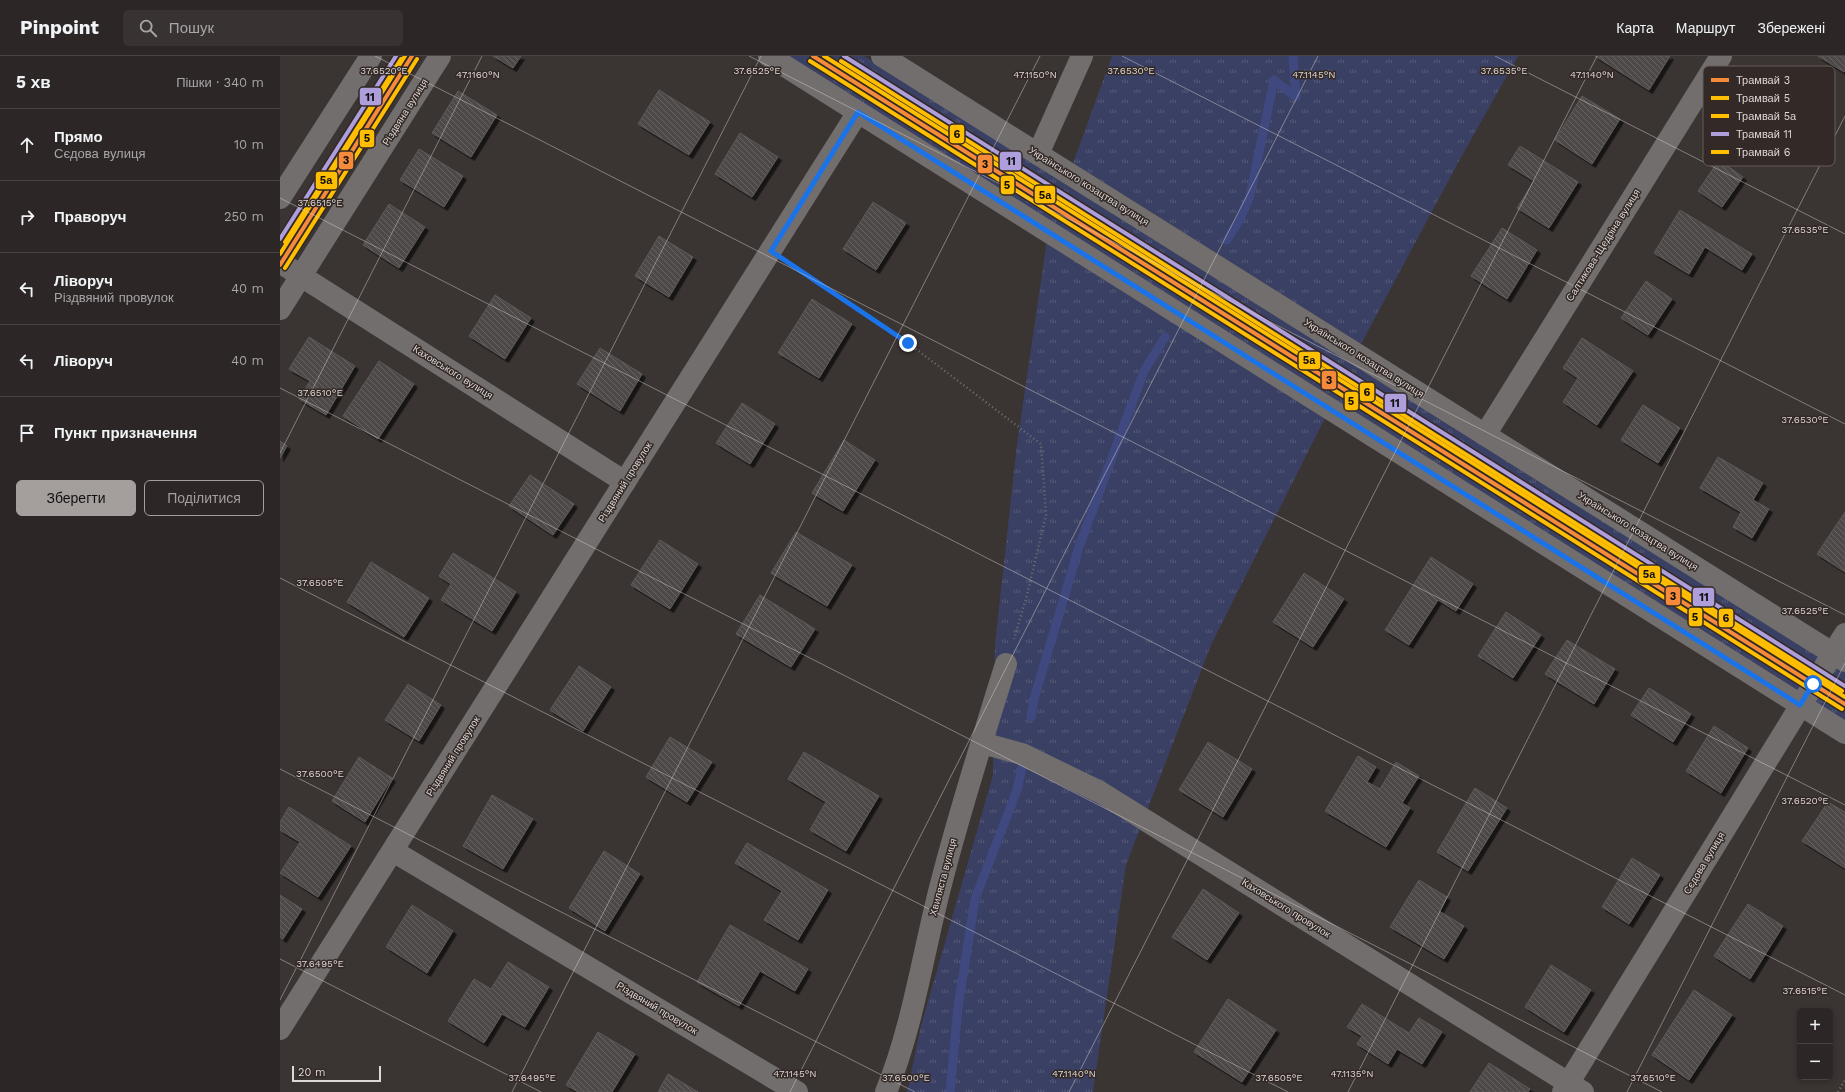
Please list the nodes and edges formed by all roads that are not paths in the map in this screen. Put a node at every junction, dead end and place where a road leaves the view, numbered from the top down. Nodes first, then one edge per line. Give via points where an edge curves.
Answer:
1 (370, 56) edge
2 (440, 56) edge
3 (769, 56) edge
4 (882, 56) edge
5 (1082, 56) edge
6 (1722, 56) edge
7 (1716, 66) edge
8 (1703, 86) edge
9 (858, 112) junction
10 (1038, 154) junction
11 (280, 198) edge
12 (280, 262) edge
13 (301, 276) junction
14 (280, 309) edge
15 (1485, 435) junction
16 (625, 482) junction
17 (1845, 634) edge
18 (1839, 657) edge
19 (1006, 664) road end
20 (1800, 705) junction
21 (1845, 733) edge
22 (982, 743) junction
23 (393, 851) junction
24 (280, 1030) edge
25 (1571, 1089) edge
26 (797, 1092) edge
27 (886, 1092) edge

1 - 11 street
2 - 13 street, Різдвяна вулиця
3 - 9 street
4 - 10 street, Українського козацтва вулиця
5 - 10 street
6 - 7 street, Салтикова-Щедріна вулиця
8 - 15 street, Салтикова-Щедріна вулиця
9 - 16 street, Різдвяний провулок
9 - 20 street
10 - 15 street, Українського козацтва вулиця
12 - 13 street, Каховського вулиця
13 - 14 street, Різдвяна вулиця
13 - 16 street, Каховського вулиця
15 - 18 street, Українського козацтва вулиця
16 - 23 street, Різдвяний провулок
17 - 18 street, Сєдова вулиця
18 - 20 street, Сєдова вулиця
19 - 22 street, Хвиляста вулиця
20 - 21 street
20 - 25 street, Сєдова вулиця
22 - 25 street, Каховського провулок via 1022,754 1100,792
22 - 27 street, Хвиляста вулиця via 941,885 899,1061
23 - 24 street, Різдвяний провулок
23 - 26 street, Різдвяний провулок

